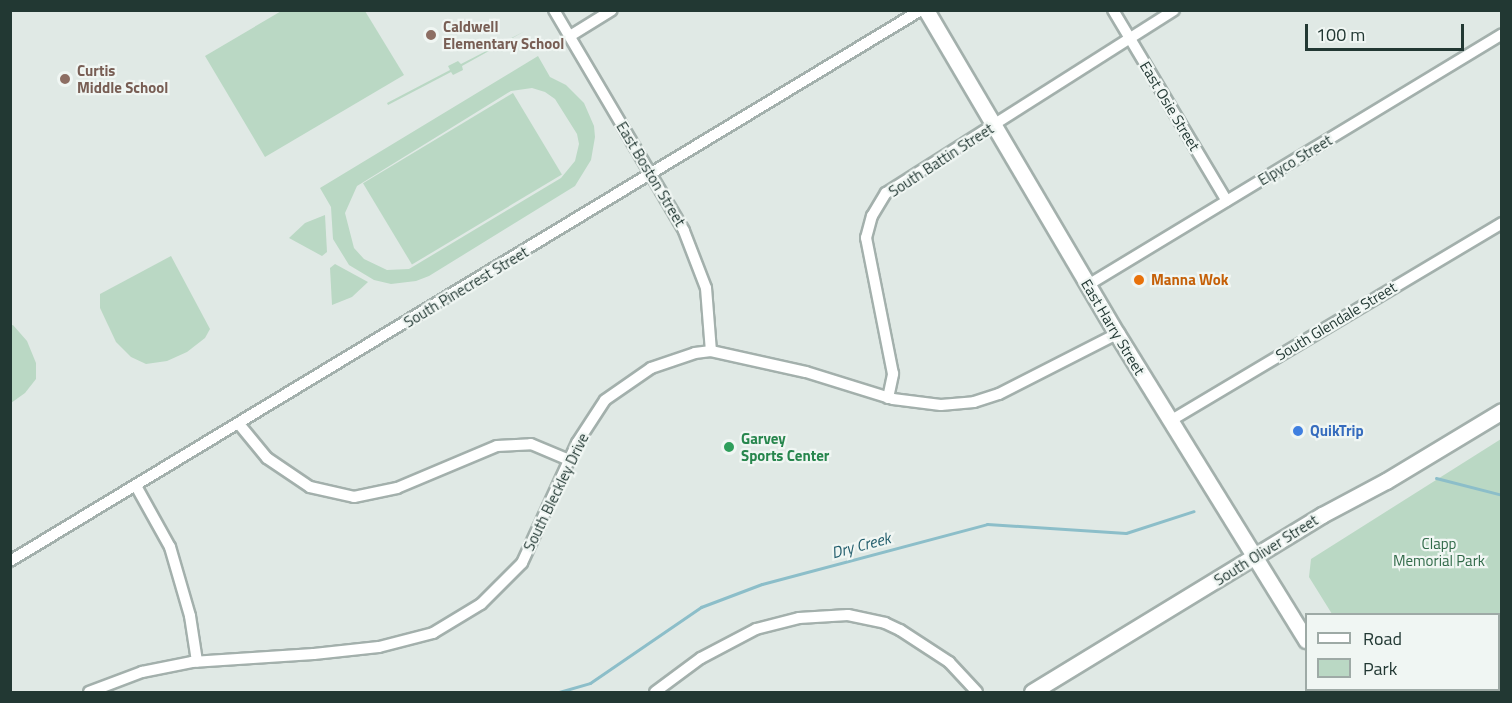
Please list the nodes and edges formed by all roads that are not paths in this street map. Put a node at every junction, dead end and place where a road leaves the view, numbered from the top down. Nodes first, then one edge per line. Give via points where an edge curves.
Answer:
1 (554, 10) edge
2 (612, 10) edge
3 (921, 10) edge
4 (926, 10) edge
5 (1113, 10) edge
6 (1174, 10) edge
7 (1502, 34) edge
8 (570, 36) junction
9 (1129, 37) junction
10 (994, 125) junction
11 (650, 174) junction
12 (1227, 201) junction
13 (1502, 223) edge
14 (1088, 285) junction
15 (1117, 334) junction
16 (711, 351) junction
17 (888, 398) junction
18 (1502, 411) edge
19 (1170, 421) junction
20 (239, 424) junction
21 (568, 460) junction
22 (136, 486) junction
23 (1254, 557) junction
24 (10, 561) edge
25 (1305, 638) edge
26 (197, 661) junction
27 (89, 693) edge
28 (655, 693) edge
29 (976, 693) edge
30 (1032, 693) edge

1 - 8 street, East Boston Street
2 - 8 street
3 - 11 street, South Pinecrest Street
4 - 10 main road, East Harry Street
5 - 9 street, East Osie Street
6 - 9 street, South Battin Street
7 - 12 street, Elpyco Street
8 - 11 street, East Boston Street
9 - 10 street, South Battin Street
9 - 12 street, East Osie Street
10 - 14 main road, East Harry Street
10 - 17 street, South Battin Street via 886,193 872,216 866,238 893,374
11 - 16 street, East Boston Street via 684,231 706,288
11 - 20 street, South Pinecrest Street
12 - 14 street, Elpyco Street
13 - 19 street, South Glendale Street
14 - 15 main road, East Harry Street
15 - 17 street, South Bleckley Drive via 999,394 974,402 941,405
15 - 19 main road, East Harry Street
16 - 17 street, South Bleckley Drive via 806,372
16 - 21 street, South Bleckley Drive via 651,368 605,400
18 - 23 main road, South Oliver Street
19 - 23 main road, East Harry Street
20 - 21 street via 267,458 310,487 354,497 397,488 497,446 531,444
20 - 22 street, South Pinecrest Street
21 - 26 street, South Bleckley Drive via 522,563 481,604 433,633 346,651
22 - 24 street, South Pinecrest Street
22 - 26 street via 170,547
23 - 25 main road, East Harry Street
23 - 30 main road, South Oliver Street
26 - 27 street, South Bleckley Drive via 142,672
28 - 29 street via 701,658 756,629 799,618 848,615 900,630 950,662

